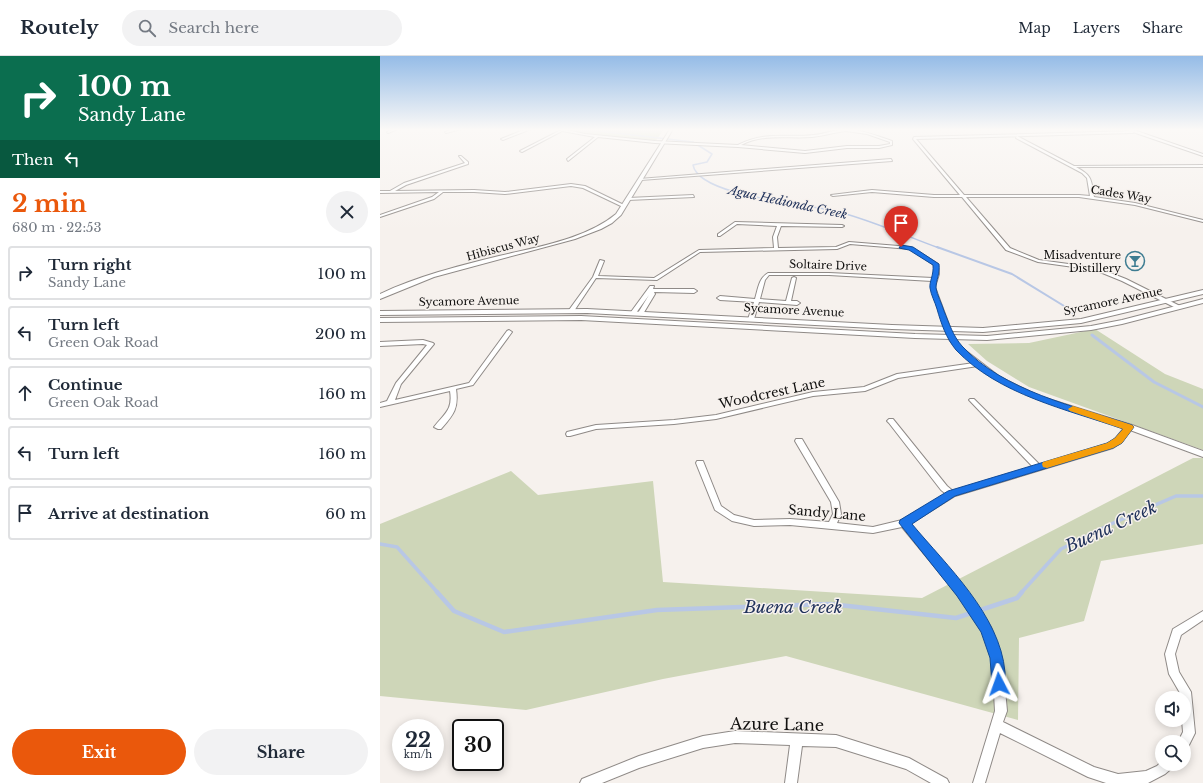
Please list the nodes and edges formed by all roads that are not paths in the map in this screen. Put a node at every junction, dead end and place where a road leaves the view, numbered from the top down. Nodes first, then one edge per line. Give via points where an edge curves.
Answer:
1 (467, 163) edge
2 (651, 163) edge
3 (853, 163) edge
4 (935, 163) edge
5 (1069, 163) edge
6 (1075, 166) junction
7 (1203, 166) edge
8 (641, 179) junction
9 (444, 191) junction
10 (380, 192) edge
11 (390, 192) junction
12 (833, 195) dead end
13 (693, 196) dead end
14 (963, 196) junction
15 (1092, 198) junction
16 (628, 199) junction
17 (624, 206) junction
18 (380, 216) edge
19 (1203, 221) edge
20 (779, 225) junction
21 (842, 226) dead end
22 (719, 235) dead end
23 (776, 249) junction
24 (602, 261) dead end
25 (594, 277) junction
26 (794, 278) dead end
27 (655, 279) junction
28 (935, 280) junction
29 (651, 290) junction
30 (694, 291) dead end
31 (1203, 292) edge
32 (380, 297) edge
33 (720, 298) dead end
34 (758, 300) junction
35 (1165, 301) junction
36 (788, 302) junction
37 (797, 302) dead end
38 (1203, 302) edge
39 (1178, 308) junction
40 (572, 310) junction
41 (380, 313) edge
42 (638, 313) junction
43 (751, 319) junction
44 (380, 320) edge
45 (509, 332) dead end
46 (949, 334) junction
47 (380, 344) edge
48 (977, 364) junction
49 (453, 389) junction
50 (972, 400) dead end
51 (390, 403) junction
52 (380, 405) edge
53 (891, 421) dead end
54 (438, 427) dead end
55 (1129, 427) junction
56 (570, 434) dead end
57 (799, 441) dead end
58 (1203, 454) edge
59 (700, 463) dead end
60 (1038, 467) junction
61 (952, 494) junction
62 (904, 523) junction
63 (832, 525) junction
64 (1203, 615) edge
65 (997, 725) junction
66 (1188, 735) edge
67 (797, 739) junction
68 (1160, 771) edge
69 (586, 783) edge
70 (791, 783) edge
71 (943, 783) edge
72 (979, 783) edge

1 - 11 street via 405,184
2 - 8 street, Hibiscus Way
3 - 8 street
4 - 14 street
5 - 6 street
6 - 7 street
6 - 15 street via 1089,178
8 - 16 street, Hibiscus Way
9 - 11 street
9 - 17 street via 505,194 571,185 584,187
9 - 18 street via 433,198
10 - 11 street
12 - 14 street, Cades Way via 872,191
13 - 16 street
14 - 15 street, Cades Way via 1057,195
14 - 35 street via 1002,244 1016,253 1038,261 1096,269
15 - 19 street, Cades Way via 1151,207
16 - 17 street, Hibiscus Way
17 - 32 street, Hibiscus Way via 610,223 579,235 430,276
20 - 21 street
20 - 22 street via 736,223
20 - 23 street via 775,237
23 - 27 street via 699,251
23 - 28 street via 837,248 849,243 911,248 936,264
24 - 25 street
25 - 27 street
25 - 40 street
26 - 36 street
27 - 29 street
28 - 34 street, Soltaire Drive via 829,274 768,274 763,280
28 - 46 street via 935,296
29 - 30 street
29 - 42 street via 652,294
31 - 35 main road, Sycamore Avenue
33 - 34 street
34 - 36 street
34 - 43 street, Soltaire Drive
35 - 39 street
35 - 46 main road, Sycamore Avenue via 1110,315 1049,325
36 - 37 street
38 - 39 main road, Sycamore Avenue
39 - 46 main road, Sycamore Avenue via 1122,322 1058,332 1020,336
40 - 41 main road, Sycamore Avenue
40 - 42 main road, Sycamore Avenue
42 - 43 main road, Sycamore Avenue
43 - 46 main road, Sycamore Avenue
44 - 46 main road, Sycamore Avenue via 588,319
45 - 49 street via 471,384
46 - 48 street via 959,348
47 - 51 street via 431,344 398,384
48 - 55 street via 1031,395
48 - 56 street, Woodcrest Lane via 897,376 865,389 813,394 716,417 596,427
49 - 51 street
49 - 54 street via 455,399 452,412
50 - 60 street
51 - 52 street
53 - 61 street via 944,488
55 - 58 street
55 - 60 street, Sandy Lane via 1118,441 1110,446
57 - 63 street via 835,502 837,514
59 - 63 street, Sandy Lane via 718,508 732,518 754,523
60 - 61 street, Sandy Lane
61 - 62 street, Sandy Lane
62 - 63 street, Sandy Lane via 873,530 854,530
62 - 65 street via 962,592 987,630 997,658 1001,711
64 - 66 street via 1177,632 1170,654 1174,674 1185,692
65 - 68 street via 1092,773 1118,780 1147,777
65 - 72 street
67 - 69 street, Azure Lane via 735,737 703,742 639,762
67 - 70 street
67 - 71 street, Azure Lane via 836,741 909,764

